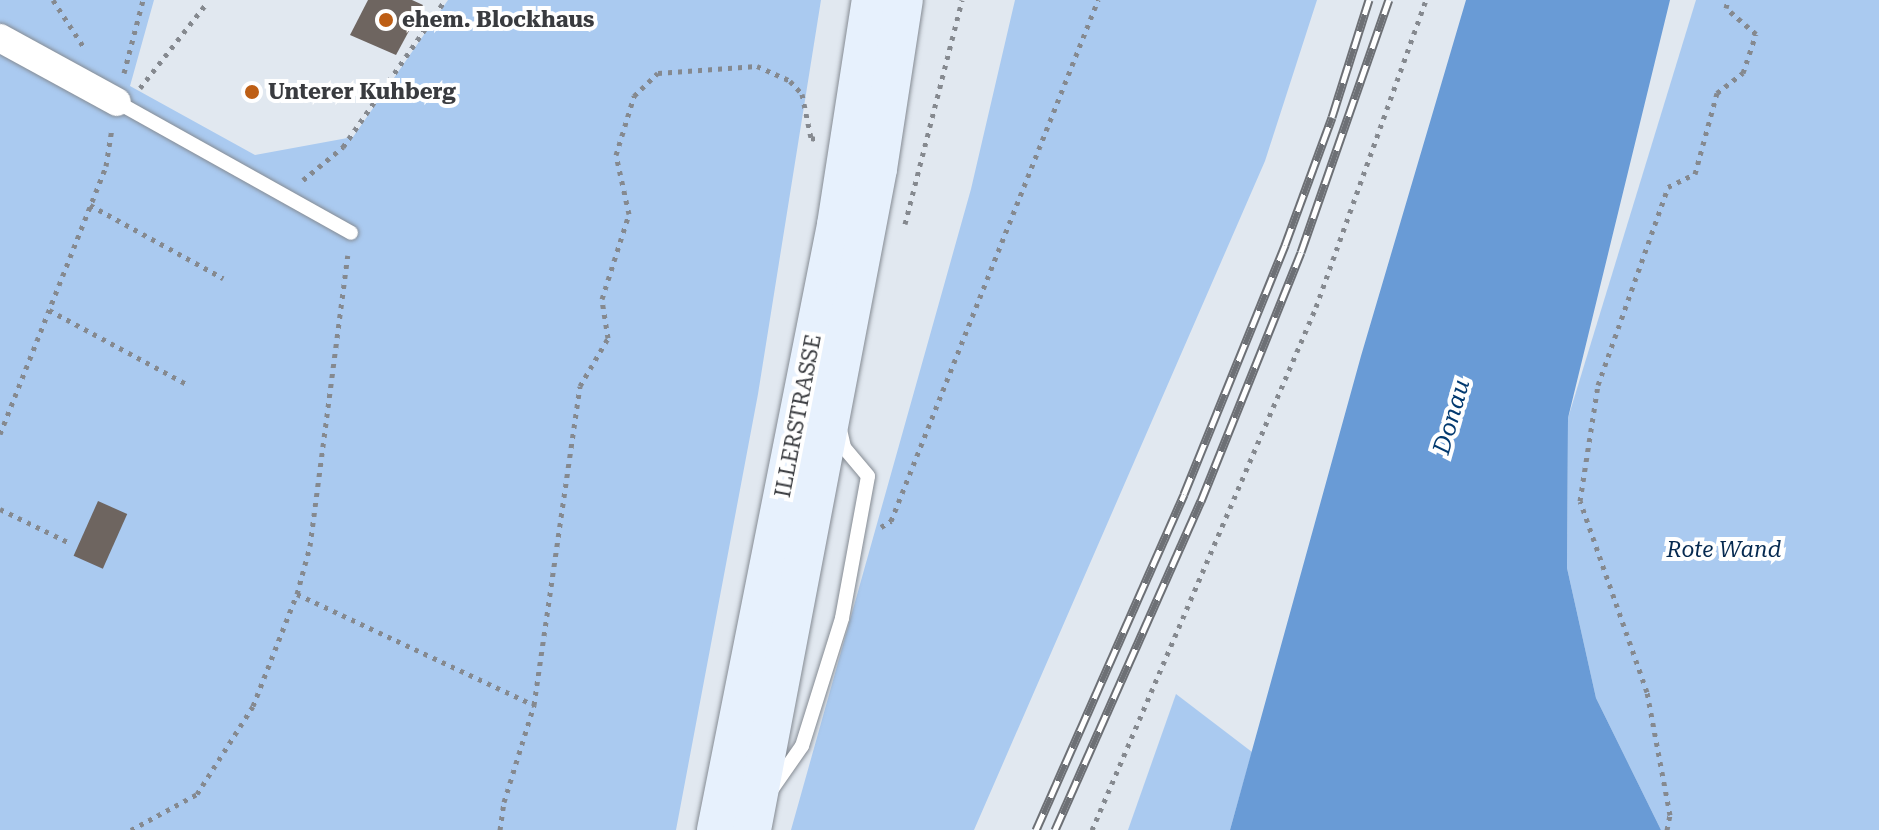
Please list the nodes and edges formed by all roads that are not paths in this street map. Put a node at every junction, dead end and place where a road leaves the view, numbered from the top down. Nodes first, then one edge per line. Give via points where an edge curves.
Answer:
1 (871, 0) edge
2 (904, 0) edge
3 (0, 38) edge
4 (117, 102) joint
5 (351, 233) road end
6 (834, 399) junction
7 (755, 817) edge
8 (716, 830) edge

1 - 8 main road, ILLERSTRASSE via 836,225
2 - 6 main road, ILLERSTRASSE
3 - 4 street
4 - 5 lane
6 - 7 main road, ILLERSTRASSE
6 - 7 lane via 844,447 868,476 842,618 802,746

